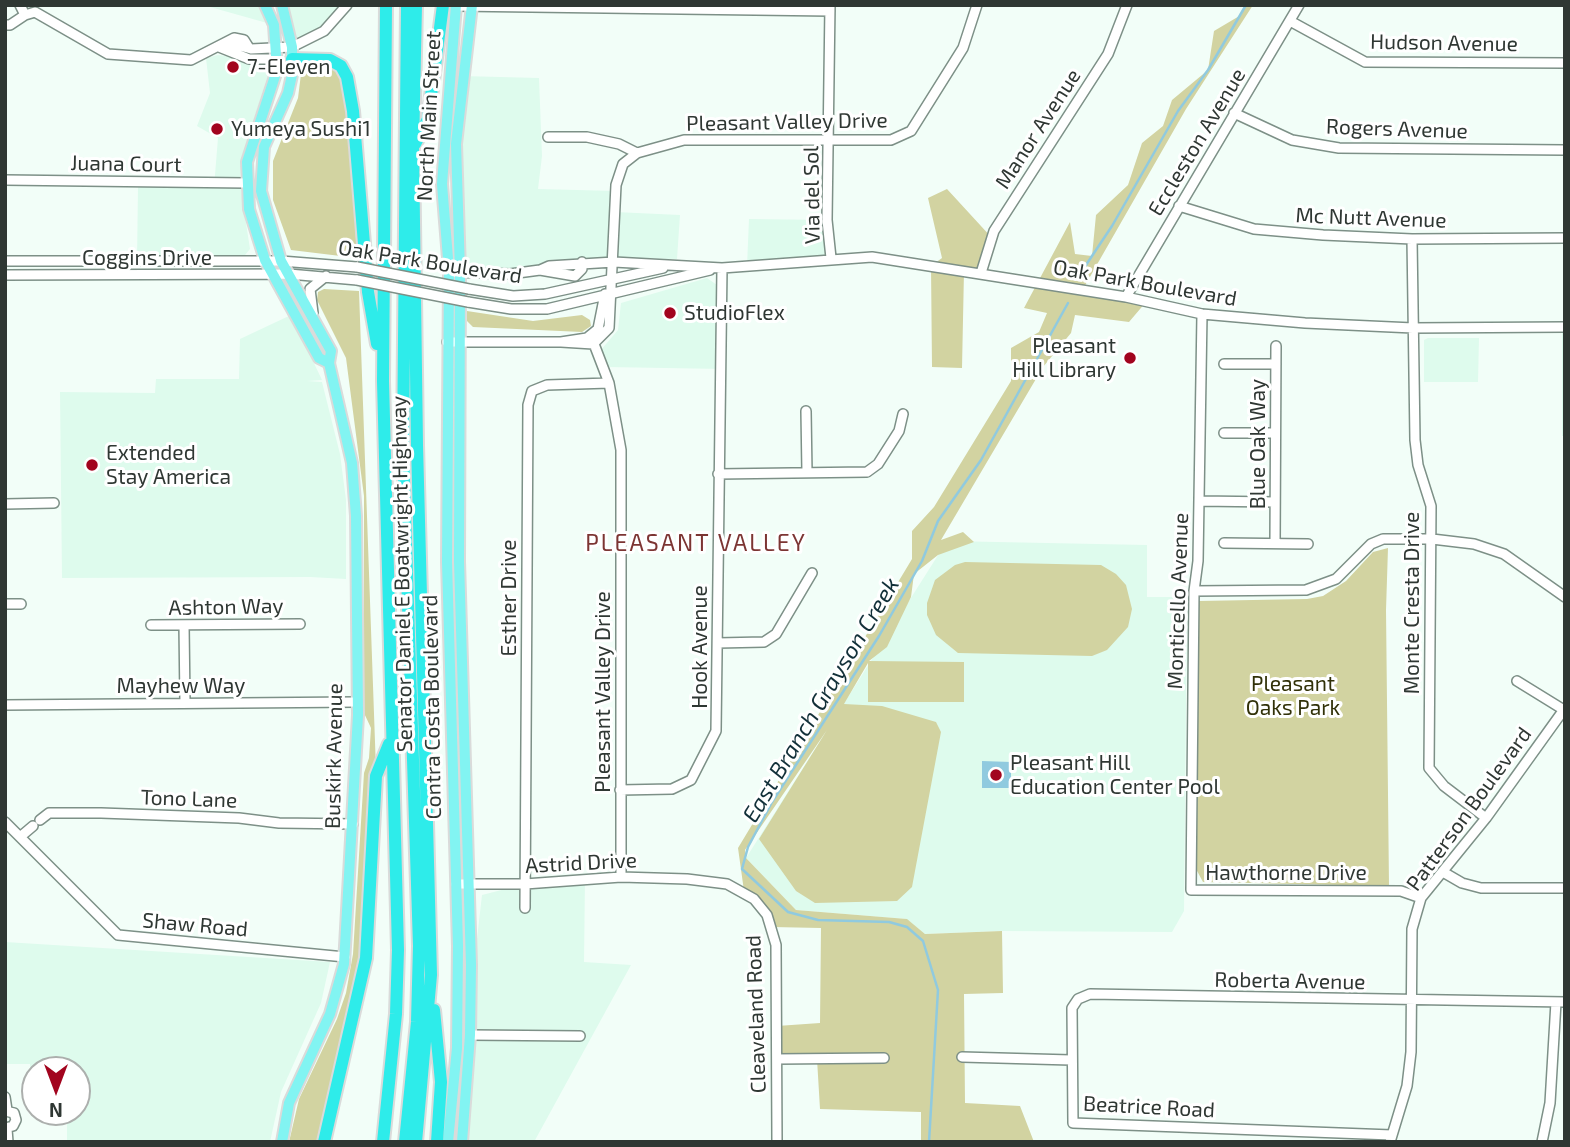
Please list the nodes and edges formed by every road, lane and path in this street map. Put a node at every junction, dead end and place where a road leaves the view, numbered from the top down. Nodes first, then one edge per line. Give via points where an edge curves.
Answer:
1 (20, 5) edge
2 (265, 5) edge
3 (282, 5) edge
4 (346, 5) edge
5 (386, 5) edge
6 (407, 5) edge
7 (416, 5) edge
8 (443, 5) edge
9 (977, 5) edge
10 (1128, 5) edge
11 (1299, 5) edge
12 (456, 6) edge
13 (472, 6) edge
14 (830, 8) edge
15 (25, 15) junction
16 (1290, 21) junction
17 (5, 25) edge
18 (219, 47) junction
19 (276, 47) junction
20 (292, 53) junction
21 (277, 59) junction
22 (1565, 63) edge
23 (1234, 113) junction
24 (548, 137) dead end
25 (828, 140) junction
26 (414, 148) junction
27 (1565, 150) edge
28 (637, 153) junction
29 (5, 180) edge
30 (246, 183) junction
31 (1179, 206) junction
32 (1565, 238) edge
33 (1412, 239) junction
34 (831, 258) junction
35 (265, 260) junction
36 (5, 261) edge
37 (281, 261) junction
38 (614, 262) junction
39 (677, 265) junction
40 (722, 268) junction
41 (454, 272) junction
42 (981, 273) junction
43 (289, 274) junction
44 (5, 275) edge
45 (273, 275) junction
46 (326, 276) junction
47 (613, 278) junction
48 (608, 297) junction
49 (1126, 297) junction
50 (1202, 314) junction
51 (313, 315) junction
52 (1565, 327) edge
53 (1413, 328) junction
54 (459, 341) junction
55 (447, 342) junction
56 (561, 342) junction
57 (594, 344) junction
58 (1276, 346) dead end
59 (329, 363) junction
60 (1224, 364) dead end
61 (1276, 365) junction
62 (383, 381) junction
63 (609, 383) junction
64 (806, 411) dead end
65 (903, 414) dead end
66 (1224, 433) dead end
67 (1276, 433) junction
68 (807, 473) junction
69 (718, 474) junction
70 (1199, 501) junction
71 (1275, 502) junction
72 (54, 503) dead end
73 (5, 504) edge
74 (1432, 539) junction
75 (1224, 543) dead end
76 (1275, 544) junction
77 (1308, 544) dead end
78 (812, 573) dead end
79 (1194, 591) junction
80 (1565, 597) edge
81 (5, 604) edge
82 (21, 604) dead end
83 (300, 624) dead end
84 (151, 625) dead end
85 (184, 625) junction
86 (718, 643) junction
87 (1517, 681) dead end
88 (357, 702) junction
89 (185, 703) junction
90 (5, 705) edge
91 (1564, 709) edge
92 (390, 739) junction
93 (620, 790) junction
94 (1486, 818) junction
95 (5, 822) edge
96 (353, 824) junction
97 (20, 837) junction
98 (1443, 872) junction
99 (621, 877) junction
100 (707, 882) joint
101 (456, 884) junction
102 (469, 884) junction
103 (525, 884) junction
104 (1565, 888) edge
105 (1191, 890) joint
106 (1421, 898) junction
107 (525, 908) dead end
108 (345, 957) junction
109 (431, 975) junction
110 (1412, 1000) junction
111 (1561, 1002) edge
112 (470, 1035) junction
113 (580, 1036) dead end
114 (884, 1058) dead end
115 (962, 1058) dead end
116 (777, 1059) junction
117 (1071, 1060) junction
118 (5, 1097) edge
119 (6, 1111) edge
120 (6, 1128) edge
121 (1391, 1138) edge
122 (8, 1142) edge
123 (282, 1142) edge
124 (324, 1142) edge
125 (383, 1142) edge
126 (405, 1142) edge
127 (416, 1142) edge
128 (437, 1142) edge
129 (449, 1142) edge
130 (461, 1142) edge
131 (777, 1142) edge
132 (1542, 1142) edge

1 - 15 street
2 - 19 main road, Buskirk Avenue via 274,25
3 - 20 main road
4 - 20 street via 324,32
5 - 62 highway, Senator Daniel E Boatwright Highway
6 - 126 highway via 403,450 419,946
7 - 26 highway, Senator Daniel E Boatwright Highway
8 - 26 highway via 428,119
9 - 25 street, Pleasant Valley Drive via 963,48 911,131 891,140
10 - 42 street, Manor Avenue via 1108,54 994,231
11 - 16 street, Eccleston Avenue
12 - 13 street
12 - 41 main road, North Main Street via 442,184
13 - 14 street
13 - 41 main road, North Main Street via 456,144
14 - 25 street, Via del Sol
15 - 17 street
15 - 18 street via 35,12 108,54 191,60
16 - 22 street, Hudson Avenue via 1365,62
16 - 23 street, Eccleston Avenue
18 - 19 street
18 - 21 street via 249,59
19 - 20 street
19 - 21 main road, Buskirk Avenue
20 - 21 main road
20 - 37 main road, Buskirk Avenue via 288,93 264,147 260,177
20 - 62 highway via 330,60 341,66 347,77 368,292
21 - 30 main road, Buskirk Avenue via 274,89 253,137
23 - 27 street, Rogers Avenue via 1292,140 1339,148
23 - 31 street, Eccleston Avenue
24 - 28 street via 587,137
25 - 28 street, Pleasant Valley Drive via 684,139
25 - 34 street, Via del Sol
26 - 109 highway, Senator Daniel E Boatwright Highway
28 - 38 street via 623,164 616,185
29 - 30 street, Juana Court
30 - 35 main road, Buskirk Avenue
31 - 33 street, Mc Nutt Avenue via 1254,229
31 - 49 street, Eccleston Avenue
32 - 33 street, Mc Nutt Avenue
33 - 53 street, Monte Cresta Drive
34 - 40 street, Oak Park Boulevard
34 - 42 street, Oak Park Boulevard via 884,258
35 - 36 street, Coggins Drive
35 - 37 street, Coggins Drive
35 - 45 main road, Buskirk Avenue
37 - 43 main road, Buskirk Avenue
37 - 47 street, Oak Park Boulevard, bridge via 356,267 527,295 564,292
38 - 39 street, Oak Park Boulevard
38 - 41 street, Oak Park Boulevard via 582,262 579,273 571,276 540,270 499,275
38 - 47 street
39 - 40 street, Oak Park Boulevard
39 - 47 street, Oak Park Boulevard
40 - 48 street, Oak Park Boulevard
40 - 69 street, Hook Avenue
41 - 54 main road, Contra Costa Boulevard
41 - 55 main road, Contra Costa Boulevard
42 - 49 street, Oak Park Boulevard
43 - 45 street, Coggins Drive
43 - 46 street, Oak Park Boulevard
43 - 51 main road, Buskirk Avenue
44 - 45 street, Coggins Drive
45 - 59 main road, Buskirk Avenue via 319,358
46 - 48 street, Oak Park Boulevard, bridge via 528,310
46 - 51 street via 310,289
47 - 48 street
48 - 56 street via 596,333
48 - 57 street via 609,328
49 - 50 street, Oak Park Boulevard
50 - 53 street, Oak Park Boulevard
50 - 70 street, Monticello Avenue
51 - 59 main road, Buskirk Avenue via 331,351
52 - 53 street, Oak Park Boulevard
53 - 74 street, Monte Cresta Drive via 1415,440 1431,506
54 - 55 street
54 - 56 street
54 - 102 main road, Contra Costa Boulevard via 459,561
55 - 101 main road, Contra Costa Boulevard
56 - 57 street
57 - 63 street, Pleasant Valley Drive
58 - 61 street, Blue Oak Way
59 - 88 main road, Buskirk Avenue via 355,494
60 - 61 street
61 - 67 street, Blue Oak Way
62 - 92 highway, Senator Daniel E Boatwright Highway
63 - 93 street, Pleasant Valley Drive via 621,450
63 - 103 street, Esther Drive via 547,385 532,391 528,405
64 - 68 street
65 - 68 street via 899,431 878,464 867,472
66 - 67 street
67 - 71 street, Blue Oak Way
68 - 69 street
69 - 86 street, Hook Avenue
70 - 71 street
70 - 79 street, Monticello Avenue
71 - 76 street, Blue Oak Way
72 - 73 street
74 - 79 street via 1382,539 1336,579 1307,590
74 - 80 street via 1474,544 1504,554
74 - 94 street, Monte Cresta Drive via 1429,768 1444,786
75 - 76 street
76 - 77 street
78 - 86 street via 776,634 764,642
79 - 105 street, Monticello Avenue
81 - 82 street
83 - 85 street, Ashton Way
84 - 85 street, Ashton Way
85 - 89 street
86 - 93 street, Hook Avenue via 716,731 691,780 672,789
87 - 91 street
88 - 89 street, Mayhew Way
88 - 96 main road, Buskirk Avenue
89 - 90 street, Mayhew Way
91 - 94 street, Patterson Boulevard
92 - 124 highway via 376,776 366,958
92 - 125 highway, Senator Daniel E Boatwright Highway via 398,950
93 - 99 street, Pleasant Valley Drive
94 - 98 street, Patterson Boulevard
95 - 97 street, Shaw Road
96 - 97 street, Tono Lane via 48,813
96 - 108 main road, Buskirk Avenue
97 - 108 street, Shaw Road via 118,935
98 - 104 street via 1481,888
98 - 106 street, Patterson Boulevard
99 - 100 street, Astrid Drive
99 - 103 street, Astrid Drive
100 - 116 street, Cleaveland Road via 744,891 772,927
101 - 102 street, Astrid Drive
101 - 129 main road, Contra Costa Boulevard via 457,1048
102 - 103 street, Astrid Drive
102 - 112 main road, Contra Costa Boulevard
103 - 107 street
105 - 106 street, Hawthorne Drive via 1401,891
106 - 110 street, Patterson Boulevard via 1412,929
108 - 123 main road, Buskirk Avenue via 330,1014 289,1103
109 - 127 highway, Senator Daniel E Boatwright Highway
109 - 128 highway via 441,1082
110 - 111 street, Roberta Avenue
110 - 117 street, Roberta Avenue via 1090,994 1072,1008
110 - 121 street, Patterson Boulevard via 1407,1086
111 - 132 street
112 - 113 street
112 - 130 main road, Contra Costa Boulevard
114 - 116 street
115 - 117 street
116 - 131 street, Cleaveland Road
117 - 121 street, Beatrice Road via 1073,1123
118 - 119 street
119 - 120 street via 16,1120
120 - 122 street

